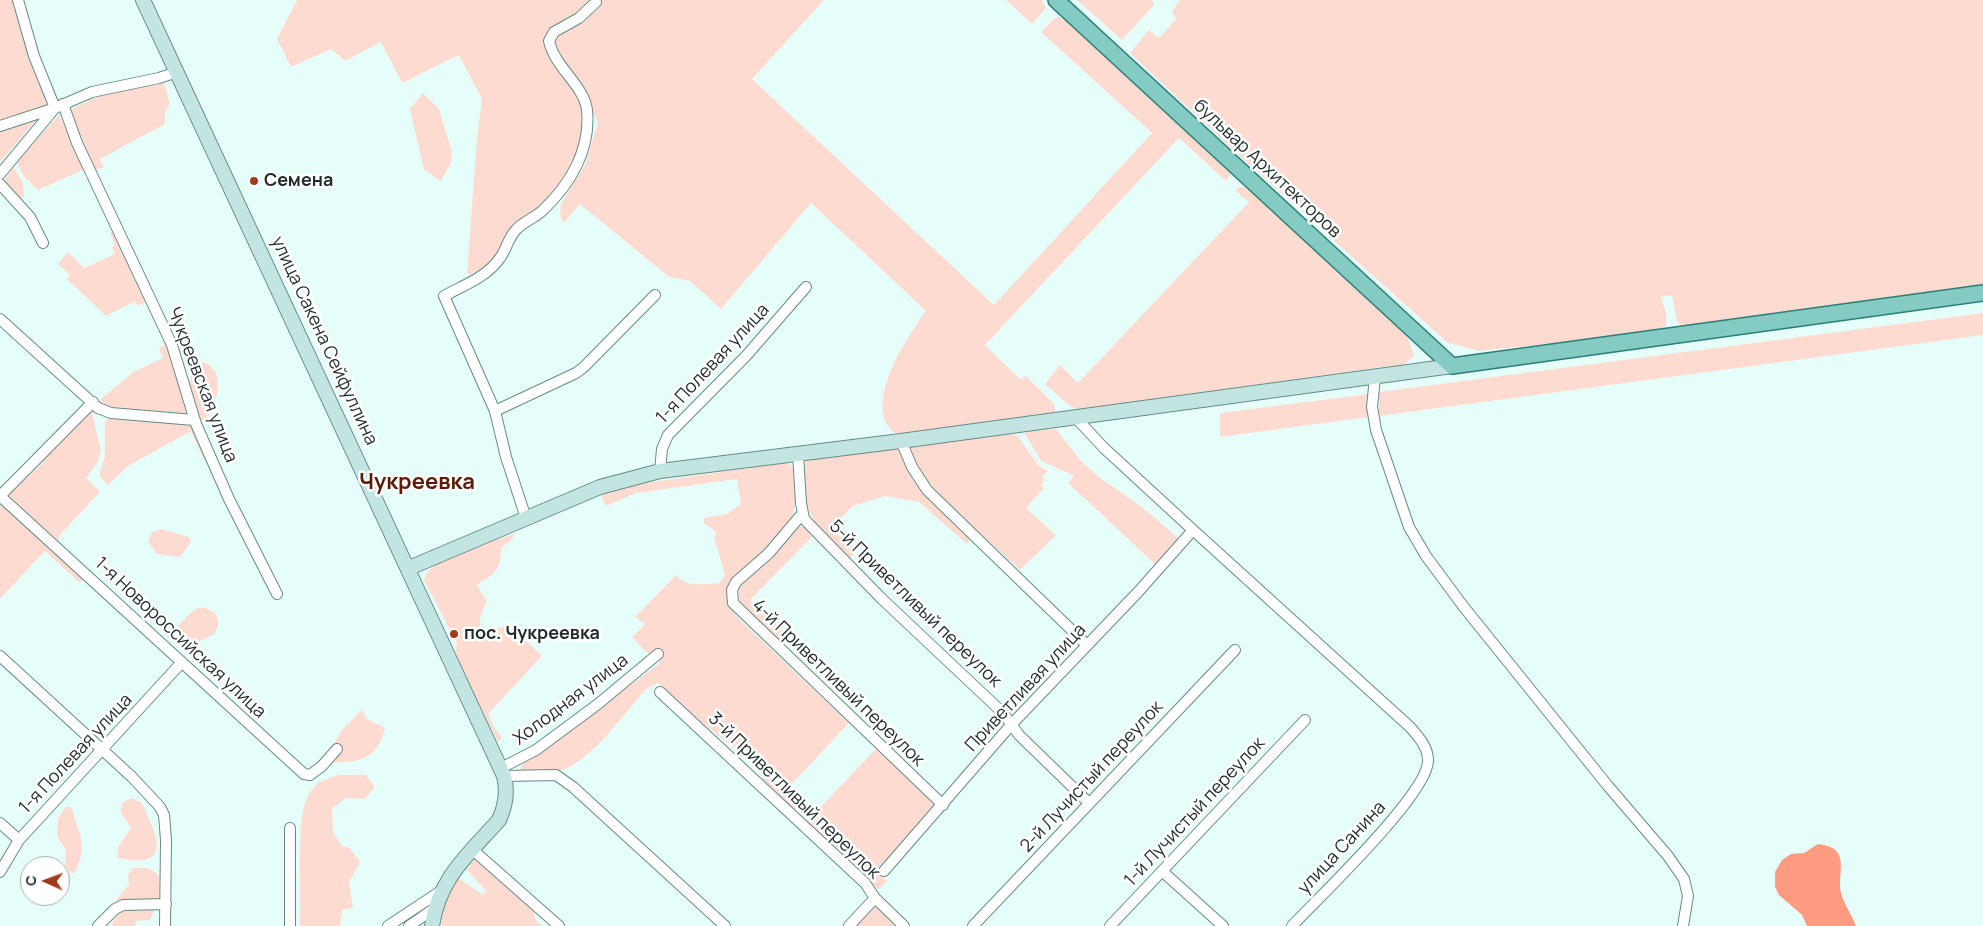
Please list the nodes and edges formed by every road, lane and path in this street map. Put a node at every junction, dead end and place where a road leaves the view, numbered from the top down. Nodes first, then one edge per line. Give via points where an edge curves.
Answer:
1 (18, 0) edge
2 (143, 0) edge
3 (1056, 0) edge
4 (596, 2) dead end
5 (176, 72) junction
6 (59, 106) junction
7 (0, 126) edge
8 (0, 174) edge
9 (0, 184) edge
10 (43, 243) dead end
11 (806, 287) dead end
12 (1983, 293) edge
13 (655, 295) dead end
14 (0, 319) edge
15 (1452, 366) junction
16 (1375, 377) junction
17 (93, 402) junction
18 (495, 411) junction
19 (1074, 417) junction
20 (194, 420) junction
21 (901, 441) junction
22 (798, 454) junction
23 (660, 471) junction
24 (0, 496) edge
25 (802, 514) junction
26 (526, 518) junction
27 (1193, 530) junction
28 (409, 568) junction
29 (277, 594) dead end
30 (1088, 645) junction
31 (1234, 650) dead end
32 (658, 654) dead end
33 (0, 656) edge
34 (182, 662) junction
35 (660, 692) dead end
36 (1305, 720) dead end
37 (1011, 725) junction
38 (337, 749) dead end
39 (103, 751) junction
40 (502, 772) junction
41 (1089, 803) junction
42 (943, 805) junction
43 (0, 823) edge
44 (290, 828) dead end
45 (19, 840) junction
46 (473, 850) junction
47 (884, 870) dead end
48 (1162, 871) junction
49 (0, 872) edge
50 (440, 891) junction
51 (875, 898) junction
52 (166, 904) junction
53 (435, 908) junction
54 (98, 926) edge
55 (165, 926) edge
56 (290, 926) edge
57 (388, 926) edge
58 (409, 926) edge
59 (432, 926) edge
60 (559, 926) edge
61 (725, 926) edge
62 (849, 926) edge
63 (904, 926) edge
64 (974, 926) edge
65 (1110, 926) edge
66 (1223, 926) edge
67 (1292, 926) edge
68 (1683, 926) edge

1 - 6 street via 34,56
2 - 5 main road, улица Сакена Сейфуллина
3 - 15 main road, бульвар Архитекторов
4 - 18 street via 579,18 554,32 549,41 552,54 587,108 586,141 578,165 542,211 514,232 494,266 484,275 444,296
5 - 6 street via 92,92
5 - 28 main road, улица Сакена Сейфуллина
6 - 7 street
6 - 8 street
6 - 20 street, Чукреевская улица via 172,345
9 - 10 street via 30,217
11 - 23 street, 1-я Полевая улица via 746,356 668,435 662,449
12 - 15 main road
13 - 18 street via 576,373
14 - 17 street
15 - 16 main road
16 - 19 main road
16 - 68 street via 1373,419 1409,527 1463,606 1684,879 1688,896
17 - 20 street via 98,408 111,413
17 - 24 street
18 - 26 street
19 - 21 main road
19 - 27 street, улица Санина
20 - 29 street, Чукреевская улица
21 - 22 main road
21 - 30 street via 927,490
22 - 23 main road
22 - 25 street
23 - 26 main road via 600,487
24 - 34 street, 1-я Новороссийская улица
25 - 37 street, 5-й Приветливый переулок via 882,599 1003,713
25 - 42 street, 4-й Приветливый переулок via 769,553 736,582 732,603
26 - 28 main road
27 - 30 street, Приветливая улица
27 - 67 street, улица Санина via 1410,727 1421,739 1428,760 1426,775 1416,792
28 - 40 main road, улица Сакена Сейфуллина
30 - 37 street, Приветливая улица
31 - 41 street, 2-й Лучистый переулок
32 - 40 street, Холодная улица via 606,698
33 - 39 street
34 - 38 street, 1-я Новороссийская улица via 304,774 310,775 322,766
34 - 39 street, 1-я Полевая улица
35 - 51 street, 3-й Приветливый переулок via 865,883
36 - 48 street, 1-й Лучистый переулок
37 - 41 street, 5-й Приветливый переулок
37 - 42 street, Приветливая улица
39 - 45 street, 1-я Полевая улица
39 - 52 street via 152,796 164,815
40 - 46 main road, улица Сакена Сейфуллина via 506,798 504,810
40 - 61 street via 556,774
41 - 64 street, 2-й Лучистый переулок
42 - 47 street, Приветливая улица
43 - 45 street
44 - 56 street
45 - 49 street, 1-я Полевая улица
46 - 50 main road, улица Сакена Сейфуллина
46 - 60 street
48 - 65 street, 1-й Лучистый переулок
48 - 66 street
50 - 53 main road, улица Сакена Сейфуллина
50 - 57 street
51 - 62 street
51 - 63 street, 3-й Приветливый переулок
52 - 54 street via 123,905 115,908
52 - 55 street
53 - 58 street
53 - 59 main road, улица Сакена Сейфуллина

